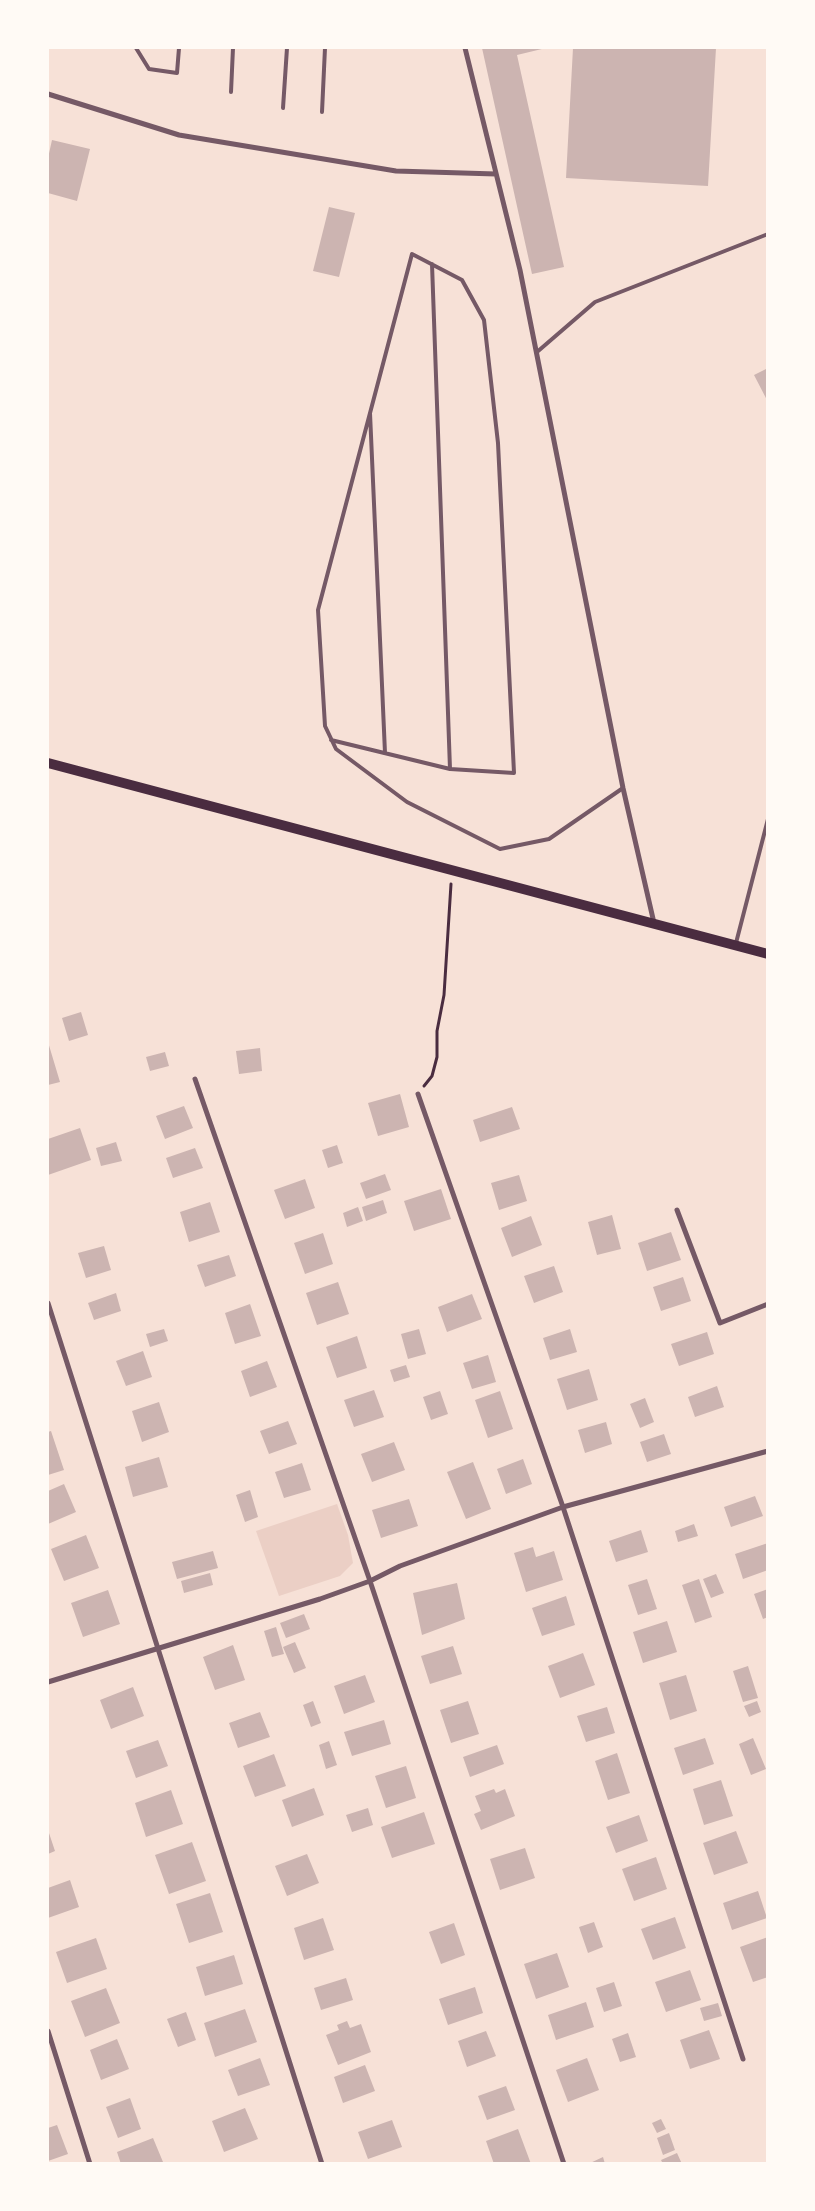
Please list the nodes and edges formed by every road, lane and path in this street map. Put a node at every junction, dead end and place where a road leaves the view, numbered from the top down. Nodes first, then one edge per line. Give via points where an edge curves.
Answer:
1 (136, 48) edge
2 (179, 48) edge
3 (233, 48) edge
4 (286, 48) edge
5 (325, 48) edge
6 (465, 48) edge
7 (231, 92) dead end
8 (48, 94) edge
9 (283, 108) dead end
10 (322, 112) dead end
11 (496, 174) junction
12 (768, 234) edge
13 (432, 264) junction
14 (537, 352) junction
15 (370, 408) junction
16 (331, 740) junction
17 (385, 753) junction
18 (48, 764) edge
19 (450, 769) junction
20 (624, 788) junction
21 (768, 819) edge
22 (452, 870) junction
23 (654, 923) junction
24 (736, 946) junction
25 (768, 954) edge
26 (195, 1079) dead end
27 (418, 1094) joint
28 (678, 1210) dead end
29 (48, 1303) edge
30 (768, 1304) edge
31 (768, 1451) edge
32 (562, 1508) junction
33 (370, 1581) junction
34 (158, 1648) junction
35 (48, 1682) edge
36 (48, 2030) edge
37 (743, 2059) dead end
38 (90, 2164) edge
39 (322, 2164) edge
40 (564, 2164) edge

1 - 2 lane via 149,69 177,73
3 - 7 lane
4 - 9 lane
5 - 10 lane
6 - 11 street
8 - 11 street via 179,135 396,171
11 - 14 street
12 - 14 lane via 595,302
13 - 15 lane via 412,254
13 - 19 lane
13 - 19 lane via 462,280 484,320 498,443 514,772
14 - 20 street
15 - 16 lane via 318,610 325,726
15 - 17 lane
16 - 17 lane
16 - 20 lane via 336,749 407,802 500,849 549,839
17 - 19 lane
18 - 22 main road
20 - 23 street
21 - 24 lane
22 - 23 main road
22 - 27 path via 437,1058 432,1076
23 - 24 main road
24 - 25 main road
26 - 33 street
27 - 32 street
28 - 30 street via 720,1323
29 - 34 street
31 - 32 street
32 - 33 street via 400,1566
32 - 37 street
33 - 34 street
33 - 40 street
34 - 35 street
34 - 39 street
36 - 38 street

